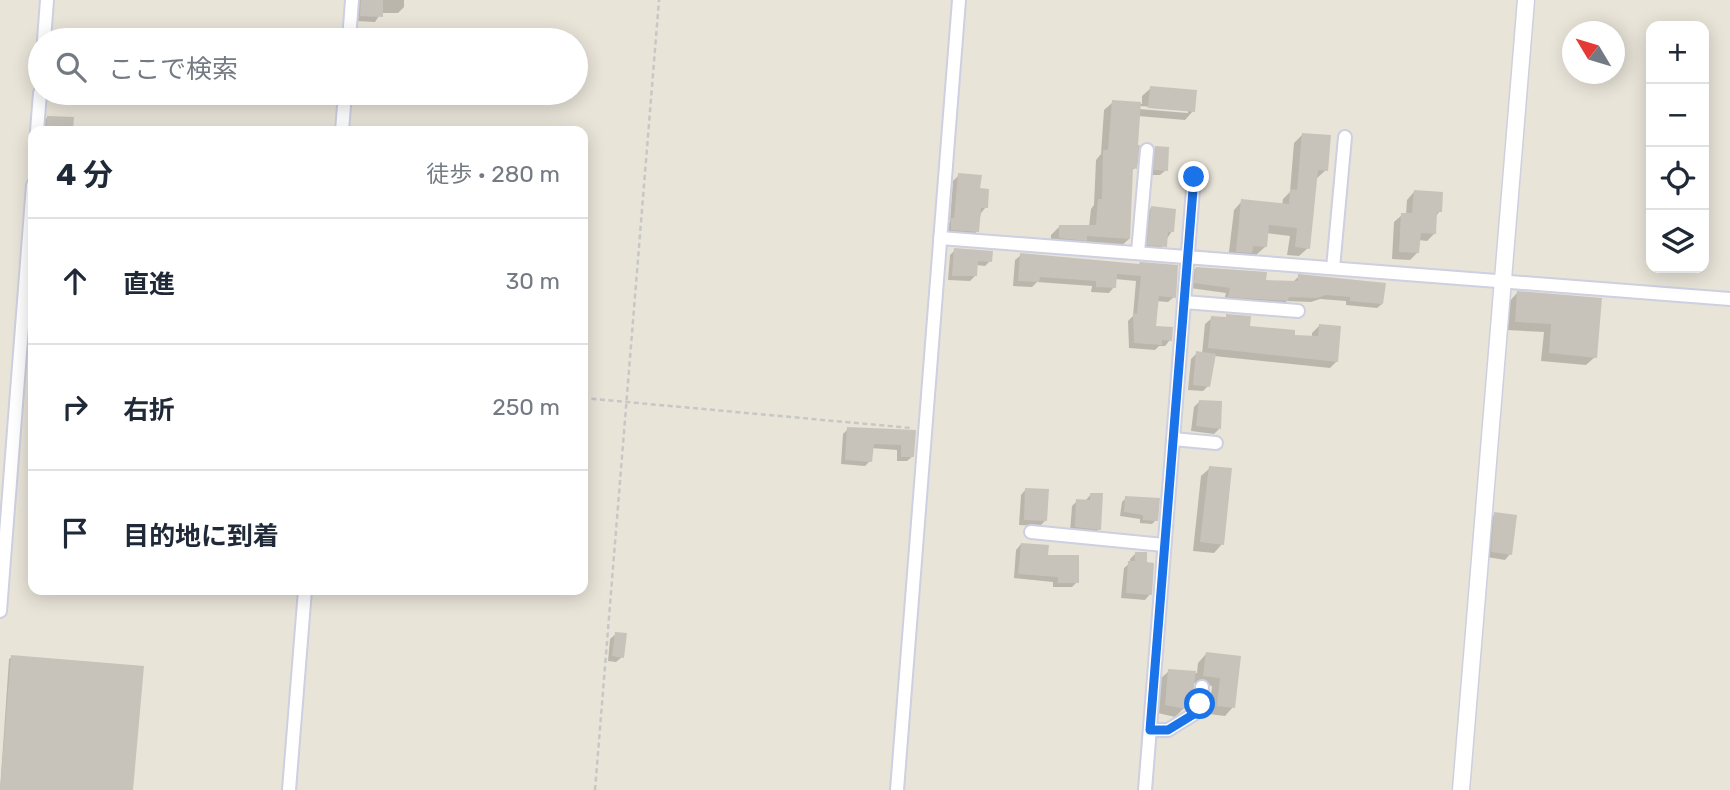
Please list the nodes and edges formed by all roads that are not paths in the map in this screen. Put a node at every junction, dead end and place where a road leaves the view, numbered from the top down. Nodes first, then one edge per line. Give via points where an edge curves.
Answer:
1 (47, 0) edge
2 (352, 0) edge
3 (959, 0) edge
4 (1526, 0) edge
5 (45, 28) edge
6 (350, 28) edge
7 (39, 105) edge
8 (344, 105) edge
9 (37, 126) edge
10 (342, 126) edge
11 (1345, 137) dead end
12 (1147, 150) dead end
13 (1194, 177) dead end
14 (940, 238) junction
15 (28, 250) edge
16 (1138, 252) junction
17 (1187, 256) junction
18 (1333, 268) junction
19 (1503, 280) junction
20 (1730, 299) edge
21 (1184, 302) junction
22 (1298, 311) dead end
23 (1173, 439) junction
24 (1216, 443) dead end
25 (1031, 532) dead end
26 (1164, 545) junction
27 (305, 595) edge
28 (0, 611) edge
29 (1202, 687) dead end
30 (1150, 730) junction
31 (289, 790) edge
32 (897, 790) edge
33 (1145, 790) edge
34 (1461, 790) edge

1 - 5 street
2 - 6 street
3 - 14 street
4 - 19 street
7 - 9 street
8 - 10 street
11 - 18 street
12 - 16 street
13 - 17 street
14 - 16 street
14 - 32 street
15 - 28 street
16 - 17 street
17 - 18 street
17 - 21 street
18 - 19 street
19 - 20 street
19 - 34 street
21 - 22 street
21 - 23 street
23 - 24 street
23 - 26 street
25 - 26 street
26 - 30 street
27 - 31 street
29 - 30 street via 1194,714 1168,730
30 - 33 street

